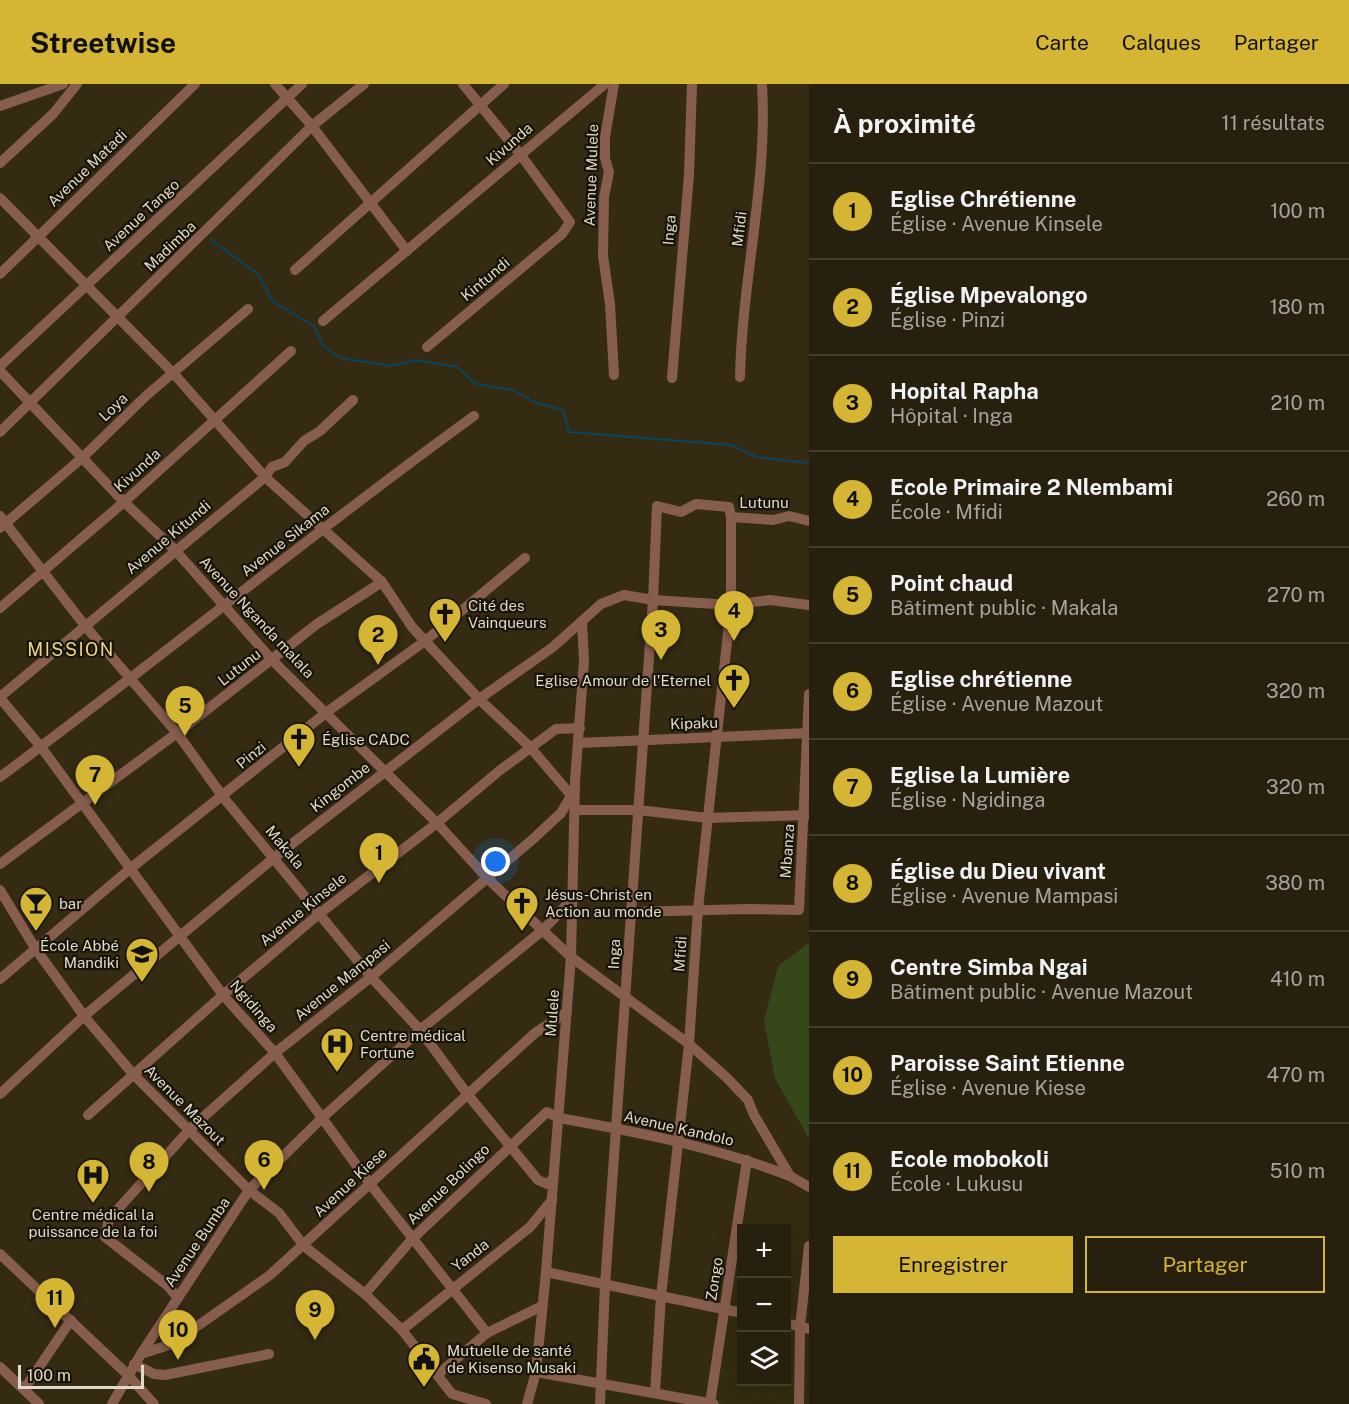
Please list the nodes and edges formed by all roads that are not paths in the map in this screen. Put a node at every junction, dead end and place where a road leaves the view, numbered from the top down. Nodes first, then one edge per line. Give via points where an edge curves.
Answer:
1 (63, 84) edge
2 (77, 84) edge
3 (195, 84) edge
4 (275, 84) edge
5 (302, 84) edge
6 (364, 84) edge
7 (463, 84) edge
8 (504, 84) edge
9 (605, 84) edge
10 (614, 84) edge
11 (693, 84) edge
12 (762, 84) edge
13 (31, 89) edge
14 (287, 97) junction
15 (481, 104) junction
16 (0, 106) edge
17 (312, 126) junction
18 (520, 154) junction
19 (0, 163) edge
20 (0, 198) edge
21 (370, 203) junction
22 (38, 236) junction
23 (407, 251) junction
24 (295, 270) dead end
25 (0, 274) edge
26 (87, 287) junction
27 (248, 309) dead end
28 (116, 318) junction
29 (323, 321) dead end
30 (427, 347) dead end
31 (291, 351) dead end
32 (0, 366) edge
33 (0, 371) edge
34 (174, 374) junction
35 (614, 375) dead end
36 (740, 377) dead end
37 (672, 378) dead end
38 (353, 400) dead end
39 (31, 404) junction
40 (474, 416) dead end
41 (214, 421) junction
42 (0, 432) edge
43 (82, 458) junction
44 (265, 477) junction
45 (124, 502) junction
46 (657, 506) joint
47 (732, 517) junction
48 (809, 521) edge
49 (2, 522) edge
50 (323, 528) junction
51 (174, 550) junction
52 (525, 558) dead end
53 (42, 572) junction
54 (382, 582) junction
55 (653, 600) junction
56 (731, 605) junction
57 (809, 605) edge
58 (227, 606) junction
59 (0, 608) edge
60 (582, 622) junction
61 (86, 627) junction
62 (425, 641) junction
63 (272, 660) junction
64 (129, 679) junction
65 (809, 694) edge
66 (0, 698) edge
67 (479, 699) junction
68 (327, 712) junction
69 (580, 728) junction
70 (177, 733) junction
71 (809, 733) edge
72 (716, 738) junction
73 (642, 740) junction
74 (579, 743) junction
75 (41, 747) junction
76 (530, 747) junction
77 (386, 771) junction
78 (0, 777) edge
79 (572, 792) junction
80 (223, 797) junction
81 (82, 803) junction
82 (576, 810) junction
83 (638, 810) junction
84 (807, 814) edge
85 (708, 818) junction
86 (437, 823) junction
87 (275, 857) junction
88 (0, 864) edge
89 (131, 868) junction
90 (488, 879) junction
91 (0, 890) edge
92 (574, 897) junction
93 (698, 909) junction
94 (631, 912) junction
95 (319, 914) junction
96 (543, 930) junction
97 (182, 936) junction
98 (35, 948) junction
99 (571, 957) junction
100 (371, 976) junction
101 (0, 979) edge
102 (223, 995) junction
103 (626, 996) junction
104 (567, 1012) junction
105 (84, 1016) junction
106 (420, 1030) junction
107 (690, 1044) junction
108 (275, 1053) junction
109 (133, 1074) junction
110 (0, 1094) edge
111 (468, 1095) junction
112 (88, 1116) dead end
113 (321, 1118) junction
114 (559, 1118) junction
115 (190, 1129) junction
116 (617, 1129) junction
117 (681, 1142) junction
118 (510, 1146) junction
119 (747, 1160) junction
120 (790, 1176) junction
121 (554, 1179) junction
122 (370, 1184) junction
123 (809, 1187) edge
124 (249, 1190) junction
125 (552, 1199) junction
126 (412, 1239) junction
127 (304, 1246) junction
128 (809, 1246) edge
129 (0, 1255) edge
130 (546, 1272) junction
131 (605, 1285) junction
132 (452, 1288) junction
133 (365, 1294) junction
134 (661, 1296) junction
135 (178, 1298) junction
136 (542, 1306) junction
137 (724, 1309) junction
138 (737, 1312) edge
139 (71, 1320) junction
140 (805, 1328) edge
141 (402, 1330) junction
142 (487, 1333) junction
143 (269, 1354) dead end
144 (137, 1359) junction
145 (0, 1367) edge
146 (536, 1372) junction
147 (128, 1375) junction
148 (437, 1375) junction
149 (601, 1383) junction
150 (25, 1388) junction
151 (655, 1393) junction
152 (39, 1404) edge
153 (112, 1404) edge
154 (154, 1404) edge
155 (486, 1404) edge
156 (527, 1404) edge
157 (600, 1404) edge
158 (712, 1404) edge
159 (799, 1404) edge

1 - 13 street
2 - 19 street via 53,114
3 - 22 street, Avenue Matadi
4 - 14 street
5 - 14 street, Avenue Tango
6 - 17 street, Madimba
7 - 15 street
8 - 15 street
9 - 18 street, Kivunda
10 - 35 street, Avenue Mulele via 605,137 609,172 604,197 603,256
11 - 37 street, Inga
12 - 36 street, Mfidi via 761,165 742,320
13 - 16 street
14 - 17 street
14 - 26 street, Avenue Tango
15 - 18 street
15 - 21 street
17 - 21 street
17 - 28 street, Madimba
18 - 23 street, Kivunda
18 - 30 street, Kintundi via 570,220 562,234
20 - 22 street
21 - 23 street
21 - 24 street
22 - 25 street, Avenue Matadi
22 - 26 street
23 - 29 street, Kivunda
26 - 28 street
26 - 32 street, Avenue Tango
27 - 34 street, Loya
28 - 34 street
28 - 39 street, Madimba
31 - 41 street, Kivunda
33 - 39 street, Avenue Nganda malala
34 - 41 street
34 - 43 street, Loya
38 - 44 street, Avenue Kitundi
39 - 42 street, Madimba
39 - 43 street, Avenue Nganda malala
40 - 50 street, Avenue Sikama
41 - 44 street
41 - 45 street, Kivunda
43 - 45 street, Avenue Nganda malala
43 - 49 street, Loya
44 - 50 street
44 - 51 street, Avenue Kitundi
45 - 51 street, Avenue Nganda malala
45 - 53 street, Kivunda
46 - 47 street, Lutunu via 681,512 696,504 729,507
46 - 55 street, Inga
47 - 48 street, Lutunu via 773,520 789,516
47 - 56 street, Mfidi
49 - 53 street, Makala
50 - 54 street
50 - 58 street, Avenue Sikama
51 - 58 street, Avenue Nganda malala
51 - 61 street, Avenue Kitundi
52 - 62 street, Pinzi
53 - 59 street, Kivunda
53 - 61 street, Makala
54 - 62 street
54 - 63 street, Lutunu via 317,624
55 - 56 street, Kingombe
55 - 60 street, Kingombe via 624,595 601,604
55 - 73 street, Inga
56 - 57 street, Kingombe via 770,600
56 - 72 street, Mfidi
58 - 63 street, Avenue Nganda malala
58 - 64 street, Avenue Sikama
60 - 67 street, Kingombe
60 - 69 street, Mulele
61 - 64 street, Makala
61 - 66 street, Avenue Kitundi
62 - 67 street
62 - 68 street, Pinzi
63 - 68 street, Avenue Nganda malala
63 - 70 street, Lutunu
64 - 70 street, Makala
64 - 75 street, Avenue Sikama
65 - 71 street, Mbanza
66 - 75 street, Ngidinga
67 - 76 street
67 - 77 street, Kingombe
68 - 77 street, Avenue Nganda malala
68 - 80 street, Pinzi
69 - 74 street, Mulele
69 - 76 street, Avenue Kinsele via 556,729
70 - 80 street, Makala
70 - 81 street, Lutunu
71 - 72 street, Kipaku
71 - 84 street, Mbanza
72 - 73 street, Kipaku
72 - 85 street, Mfidi
73 - 74 street, Kipaku
73 - 83 street, Inga
74 - 79 street, Mulele
75 - 78 street, Avenue Sikama
75 - 81 street, Ngidinga
76 - 79 street
76 - 86 street, Avenue Kinsele
77 - 86 street, Avenue Nganda malala
77 - 87 street, Kingombe
79 - 82 street, Mulele
79 - 90 street, Avenue Mampasi via 561,813
80 - 87 street, Makala
80 - 89 street, Pinzi
81 - 88 street, Lutunu
81 - 89 street, Ngidinga
82 - 83 street
82 - 92 street, Mulele
83 - 85 street
83 - 94 street, Inga
84 - 85 street
84 - 93 street, Mbanza via 799,910
85 - 93 street, Mfidi
86 - 90 street, Avenue Nganda malala
86 - 95 street, Avenue Kinsele
87 - 95 street, Makala
87 - 97 street, Kingombe
89 - 97 street, Ngidinga
89 - 98 street, Pinzi
90 - 96 street, Avenue Nganda malala
90 - 100 street, Avenue Mampasi
91 - 98 street, Avenue Mazout
92 - 96 street, Avenue Bumba
92 - 99 street, Mulele
93 - 94 street
93 - 107 street, Mfidi
94 - 103 street, Inga
95 - 100 street, Makala
95 - 102 street, Avenue Kinsele
96 - 99 street, Avenue Nganda malala
96 - 106 street, Avenue Bumba
97 - 102 street, Ngidinga
97 - 105 street, Kingombe
98 - 101 street, Pinzi
98 - 105 street, Avenue Mazout
99 - 103 street, Avenue Nganda malala
99 - 104 street, Mulele
100 - 106 street, Makala
100 - 108 street, Avenue Mampasi
102 - 108 street, Ngidinga
102 - 109 street, Avenue Kinsele
103 - 107 street, Avenue Nganda malala
103 - 116 street, Inga
104 - 111 street, Avenue Kiese via 535,1033
104 - 114 street, Mulele
105 - 109 street, Avenue Mazout
105 - 110 street, Kingombe
106 - 111 street, Makala
106 - 113 street, Avenue Bumba
107 - 117 street, Mfidi
107 - 120 street, Avenue Nganda malala via 748,1100
108 - 113 street, Ngidinga
108 - 115 street, Avenue Mampasi
109 - 112 street, Avenue Kinsele
109 - 115 street, Avenue Mazout
111 - 118 street, Makala
111 - 122 street, Avenue Kiese
113 - 122 street, Ngidinga
113 - 124 street, Avenue Bumba
114 - 116 street, Avenue Kandolo
114 - 118 street, Avenue Bolingo via 547,1112
114 - 121 street, Mulele
115 - 124 street, Avenue Mazout
115 - 135 street, Avenue Mampasi via 109,1219 105,1232 105,1237
116 - 117 street, Avenue Kandolo
116 - 131 street, Inga
117 - 119 street, Avenue Kandolo
117 - 134 street, Mfidi
118 - 121 street, Makala via 542,1183
118 - 126 street, Avenue Bolingo
119 - 120 street, Avenue Kandolo
119 - 137 street, Zongo
120 - 123 street, Avenue Kandolo
121 - 125 street, Mulele
122 - 126 street, Ngidinga
122 - 127 street, Avenue Kiese
124 - 127 street, Avenue Mazout via 279,1213
124 - 135 street, Avenue Bumba
125 - 130 street, Mulele
125 - 132 street, Yanda via 530,1227
126 - 132 street, Ngidinga
126 - 133 street, Avenue Bolingo
127 - 133 street, Avenue Mazout
127 - 144 street, Avenue Kiese via 270,1275 172,1344
128 - 140 street
129 - 139 street
130 - 131 street
130 - 136 street, Mulele
131 - 134 street
131 - 149 street, Inga
132 - 141 street, Yanda
132 - 142 street, Ngidinga
133 - 141 street, Avenue Mazout
134 - 137 street
134 - 151 street, Mfidi
135 - 144 street, Avenue Bumba
136 - 142 street
136 - 146 street, Mulele
137 - 138 street
137 - 158 street, Zongo
139 - 147 street
139 - 150 street
140 - 159 street
141 - 148 street, Avenue Mazout
142 - 148 street
143 - 144 street via 165,1375 153,1374
144 - 147 street, Avenue Bumba
145 - 150 street
146 - 149 street
146 - 156 street, Mulele
147 - 153 street, Avenue Bumba
147 - 154 street
148 - 155 street, Avenue Mazout via 453,1395
149 - 151 street
149 - 157 street, Inga
150 - 152 street
151 - 158 street

